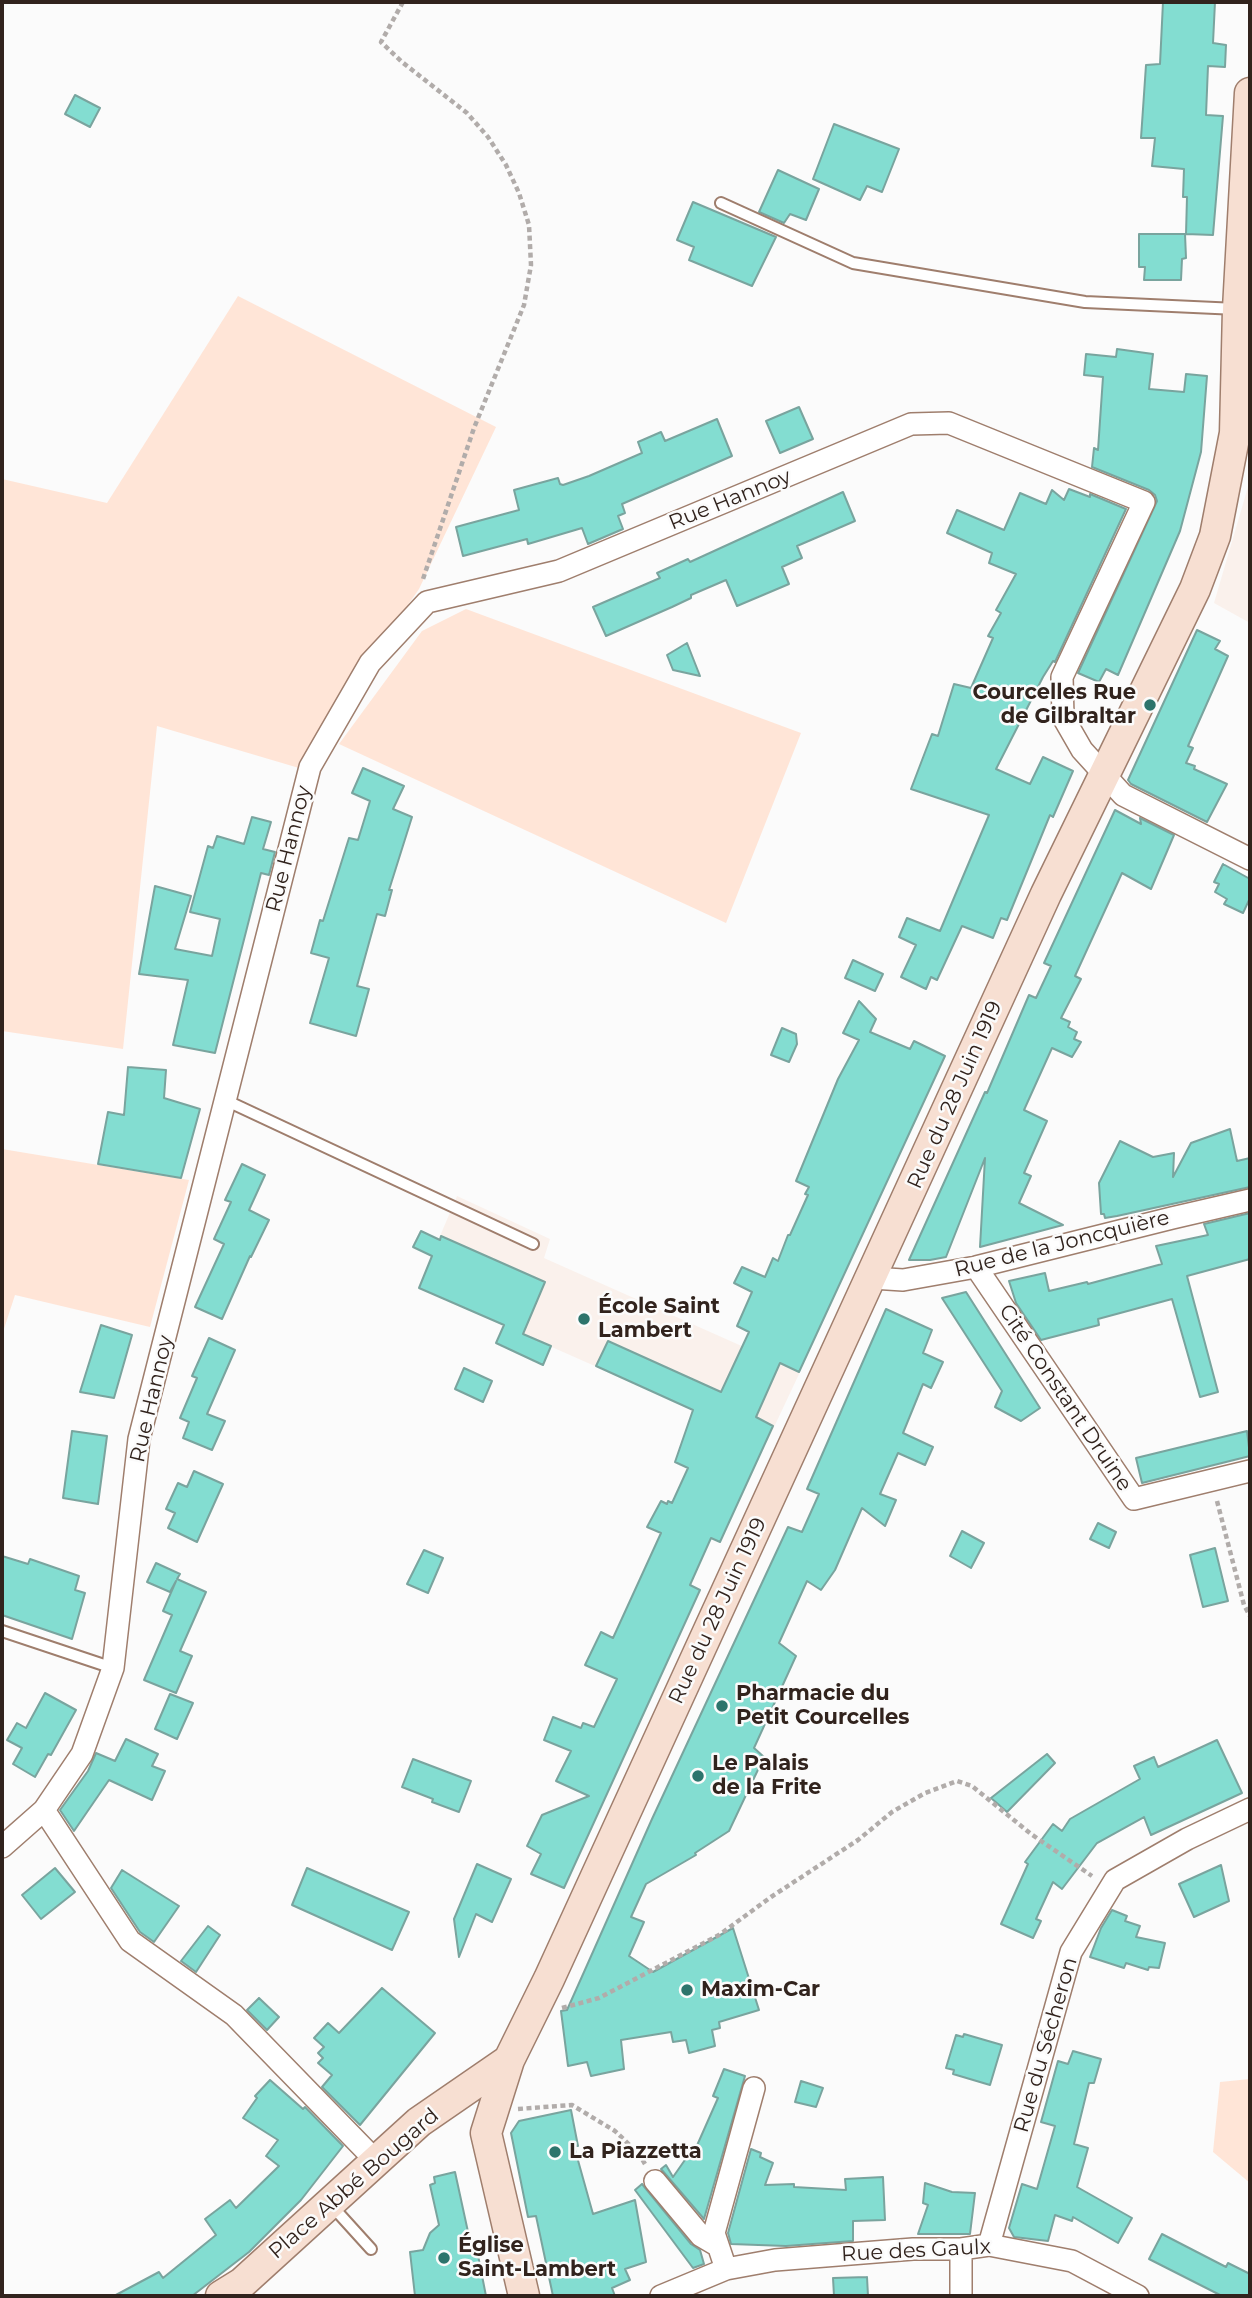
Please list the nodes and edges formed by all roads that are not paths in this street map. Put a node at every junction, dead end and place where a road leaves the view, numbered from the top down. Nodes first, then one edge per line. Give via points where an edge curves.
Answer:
1 (1250, 93) edge
2 (721, 203) dead end
3 (1238, 309) junction
4 (1243, 435) edge
5 (1104, 776) junction
6 (1250, 859) edge
7 (225, 1100) junction
8 (1250, 1200) edge
9 (533, 1244) dead end
10 (976, 1268) junction
11 (872, 1278) junction
12 (1250, 1471) edge
13 (2, 1631) edge
14 (113, 1668) junction
15 (1250, 1809) edge
16 (44, 1810) junction
17 (2, 1847) edge
18 (509, 2060) junction
19 (754, 2088) dead end
20 (377, 2162) junction
21 (655, 2181) road end
22 (330, 2203) junction
23 (989, 2245) junction
24 (718, 2246) junction
25 (372, 2249) dead end
26 (961, 2249) junction
27 (726, 2269) junction
28 (236, 2292) edge
29 (524, 2296) edge
30 (661, 2296) edge
31 (961, 2296) edge
32 (1139, 2296) edge

1 - 3 main road, Rue du 28 Juin 1919
2 - 3 lane via 853,263 1085,302
3 - 4 main road, Rue du 28 Juin 1919
4 - 5 main road, Rue du 28 Juin 1919 via 1195,589
5 - 6 street via 1123,795
5 - 7 street, Rue Hannoy via 1063,717 1062,677 1144,502 949,423 911,424 559,570 427,602 370,663 310,767
5 - 11 main road, Rue du 28 Juin 1919
7 - 9 lane
7 - 14 street, Rue Hannoy via 139,1439
8 - 10 street, Rue de la Joncquière
10 - 11 street, Rue de la Joncquière via 903,1280
10 - 12 street, Cité Constant Druine via 1134,1499
11 - 18 main road, Rue du 28 Juin 1919
13 - 14 lane
14 - 16 street, Rue Hannoy via 82,1754
15 - 23 street, Rue du Sécheron via 1115,1880 1071,1952
16 - 17 street, Rue Hannoy
16 - 20 street via 130,1941 233,2015
18 - 20 main road, Place Abbé Bougard via 419,2122
18 - 29 main road via 485,2133
19 - 24 street via 714,2233
20 - 22 main road, Place Abbé Bougard
21 - 24 street via 701,2236
22 - 25 lane
22 - 28 main road, Place Abbé Bougard
23 - 26 street, Rue des Gaulx
23 - 32 street, Rue des Gaulx via 1072,2261
24 - 27 street
26 - 27 street, Rue des Gaulx via 775,2260
26 - 31 street
27 - 30 street, Rue des Gaulx

